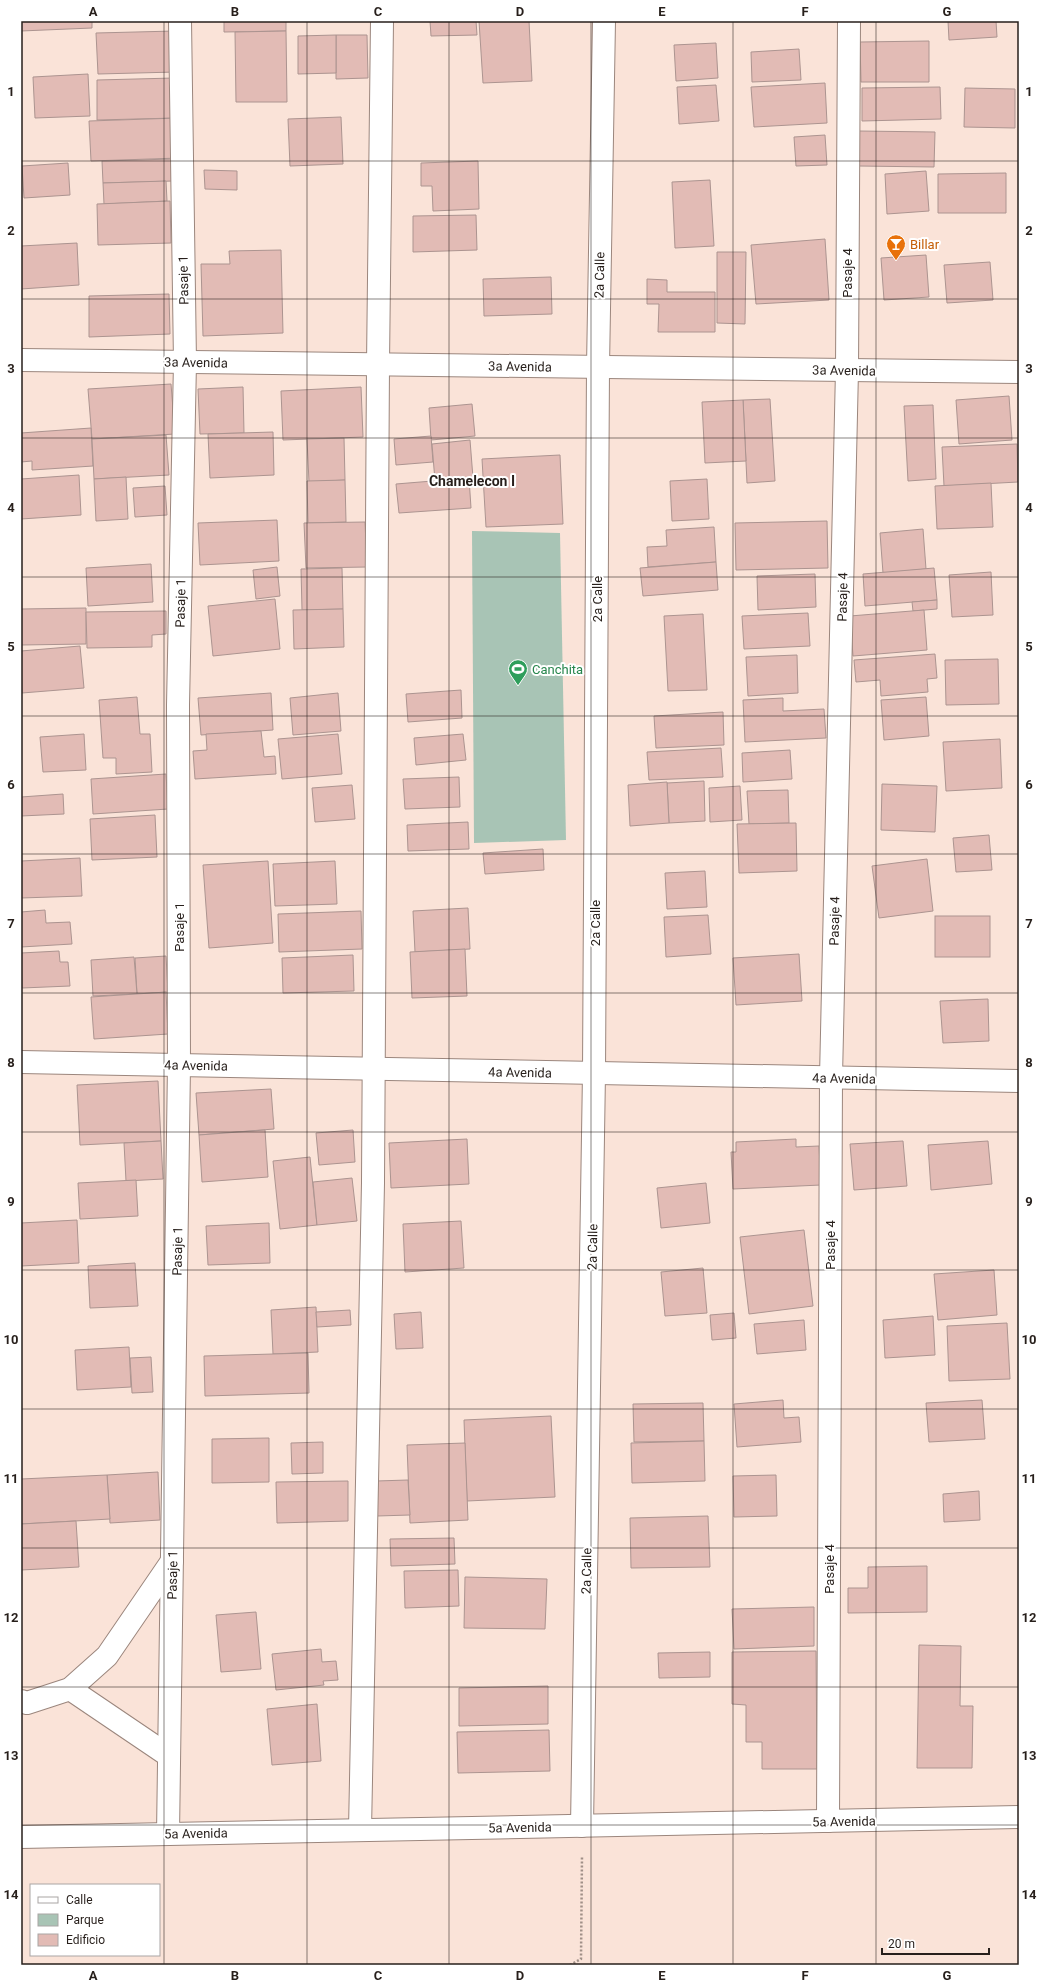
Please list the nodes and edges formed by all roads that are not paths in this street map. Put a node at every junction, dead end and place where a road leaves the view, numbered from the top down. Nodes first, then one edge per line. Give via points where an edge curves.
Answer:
1 (180, 21) edge
2 (382, 21) edge
3 (604, 21) edge
4 (849, 21) edge
5 (21, 360) edge
6 (185, 362) junction
7 (378, 364) junction
8 (598, 367) junction
9 (847, 370) junction
10 (1019, 372) edge
11 (21, 1062) edge
12 (179, 1065) junction
13 (372, 1068) junction
14 (594, 1073) junction
15 (831, 1077) junction
16 (1019, 1081) edge
17 (172, 1561) junction
18 (70, 1689) junction
19 (21, 1701) edge
20 (169, 1756) junction
21 (1019, 1817) edge
22 (828, 1821) junction
23 (582, 1826) junction
24 (360, 1830) junction
25 (168, 1834) junction
26 (21, 1837) edge

1 - 6 street, Pasaje 1
2 - 7 street
3 - 8 street, 2a Calle
4 - 9 street, Pasaje 4
5 - 6 street, 3a Avenida
6 - 7 street, 3a Avenida
6 - 12 street, Pasaje 1 via 178,704
7 - 8 street, 3a Avenida
7 - 13 street
8 - 9 street, 3a Avenida
8 - 14 street, 2a Calle
9 - 10 street, 3a Avenida
9 - 15 street, Pasaje 4
11 - 12 street, 4a Avenida
12 - 13 street, 4a Avenida
12 - 17 street, Pasaje 1
13 - 14 street, 4a Avenida
13 - 24 street
14 - 15 street, 4a Avenida
14 - 23 street, 2a Calle
15 - 16 street, 4a Avenida
15 - 22 street, Pasaje 4
17 - 18 street via 107,1656
17 - 20 street, Pasaje 1
18 - 19 street via 27,1703
18 - 20 street
20 - 25 street, Pasaje 1
21 - 22 street, 5a Avenida
22 - 23 street, 5a Avenida
23 - 24 street, 5a Avenida
24 - 25 street, 5a Avenida
25 - 26 street, 5a Avenida

